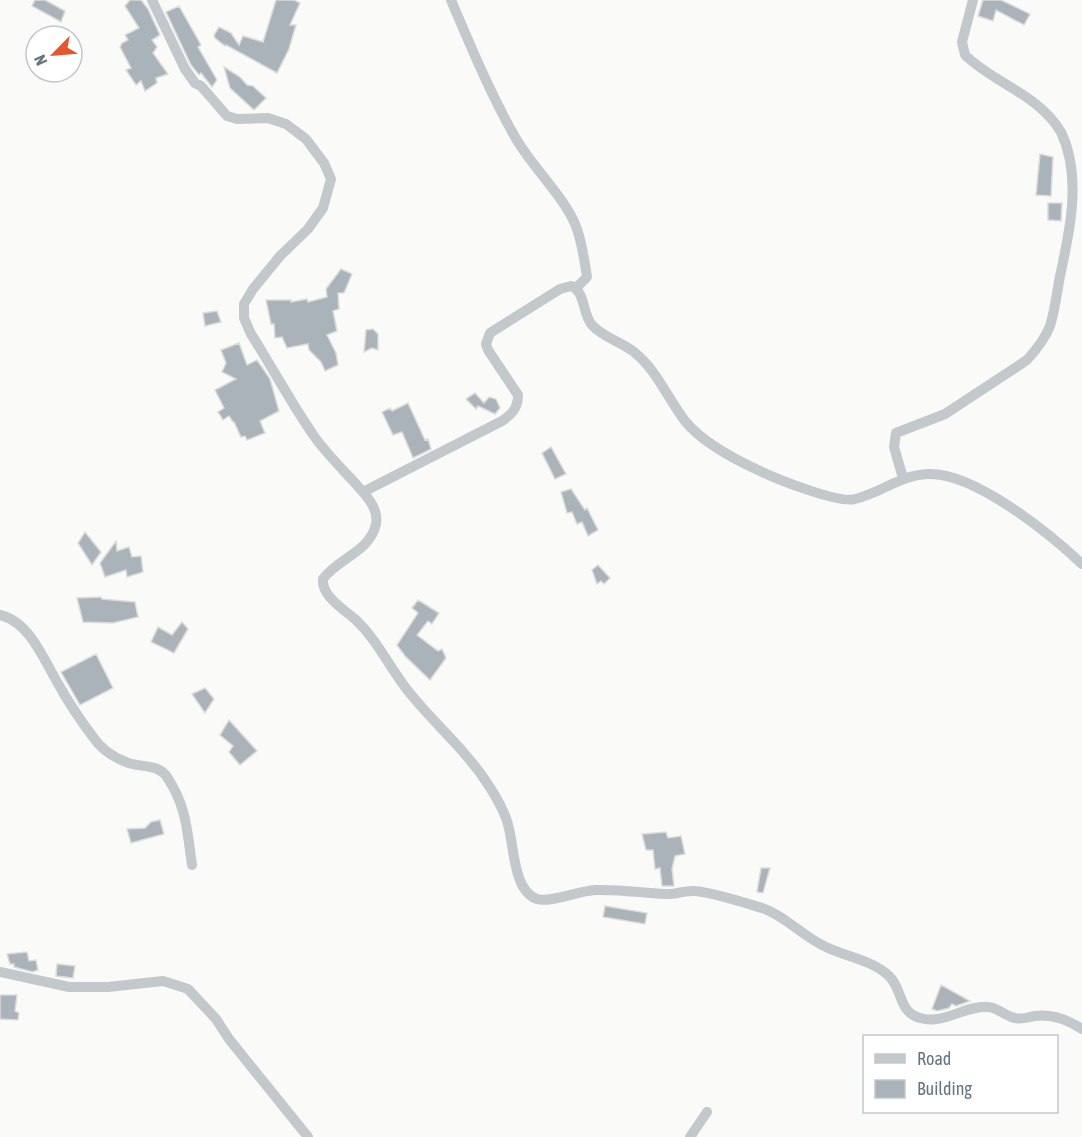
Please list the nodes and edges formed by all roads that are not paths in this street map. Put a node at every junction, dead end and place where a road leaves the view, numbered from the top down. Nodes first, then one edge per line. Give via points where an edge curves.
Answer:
1 (152, 0) edge
2 (451, 0) edge
3 (973, 0) edge
4 (576, 288) junction
5 (903, 478) junction
6 (363, 492) junction
7 (1082, 564) edge
8 (0, 615) edge
9 (192, 865) dead end
10 (0, 972) edge
11 (1082, 1029) edge
12 (707, 1112) dead end
13 (308, 1137) edge
14 (690, 1137) edge

1 - 6 street via 185,69 227,116 268,118 286,124 306,139 331,179 323,208 253,289 243,311 251,334 314,437
2 - 4 street via 514,135 575,224 587,277
3 - 5 street via 962,42 965,55 1033,99 1061,132 1073,175 1072,221 1050,326 1035,351 945,414 896,433 894,447
4 - 5 street via 591,324 634,352 686,422 706,441 772,477 840,499 855,500
4 - 6 street via 560,289 490,333 488,350 518,395 510,415
5 - 7 street via 929,474 982,489 1055,539
6 - 11 street via 377,513 370,539 329,571 322,584 371,634 400,680 489,786 506,817 520,882 529,894 547,901 596,890 667,895 710,893 776,914 827,948 877,967 891,977 902,1004 917,1018 940,1019 989,1006 1019,1019 1048,1016
8 - 9 street via 7,616 33,640 72,706 106,752 127,763 154,767 166,775 184,808
10 - 13 street via 69,987 163,981 188,989
12 - 14 street

